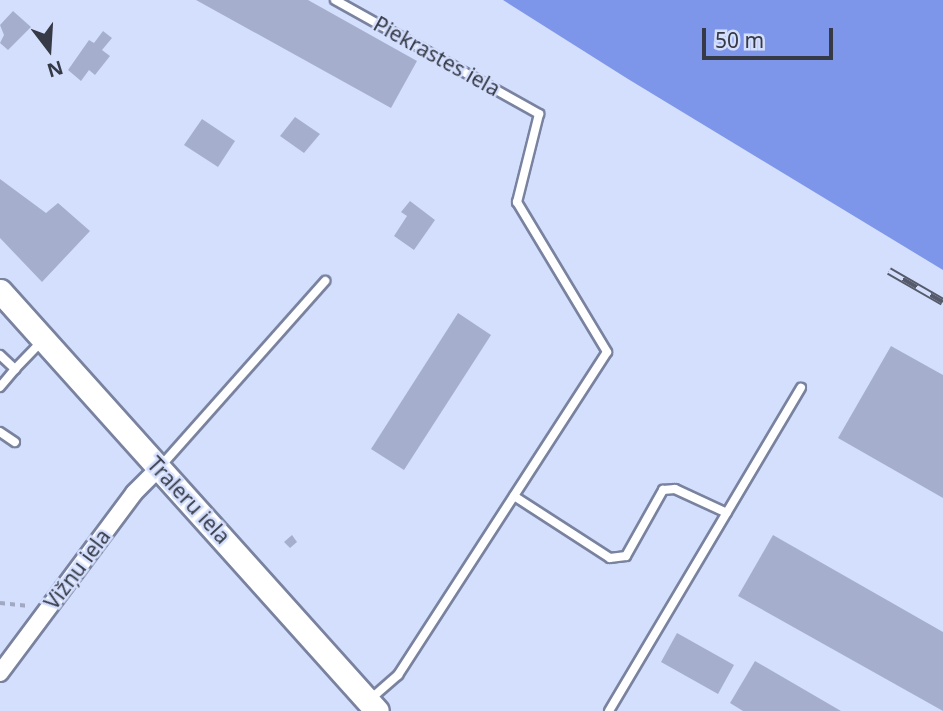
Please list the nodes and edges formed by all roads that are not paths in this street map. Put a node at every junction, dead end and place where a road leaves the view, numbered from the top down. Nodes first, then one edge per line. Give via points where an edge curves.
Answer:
1 (335, 0) edge
2 (325, 281) dead end
3 (0, 290) edge
4 (45, 338) junction
5 (0, 355) edge
6 (15, 369) junction
7 (0, 387) edge
8 (801, 388) dead end
9 (0, 432) edge
10 (15, 442) dead end
11 (158, 469) junction
12 (514, 496) junction
13 (727, 513) junction
14 (0, 673) edge
15 (372, 706) edge
16 (609, 711) edge

1 - 12 lane, Piekrastes iela via 539,114 517,202 607,352
2 - 11 lane
3 - 4 main road, Traleru iela
4 - 6 lane
4 - 11 main road, Traleru iela
5 - 6 lane
6 - 7 lane
8 - 13 lane
9 - 10 lane
11 - 14 street, Vižņu iela via 134,493
11 - 15 main road, Traleru iela
12 - 13 lane via 610,558 626,556 663,489 675,489
12 - 15 lane
13 - 16 lane

